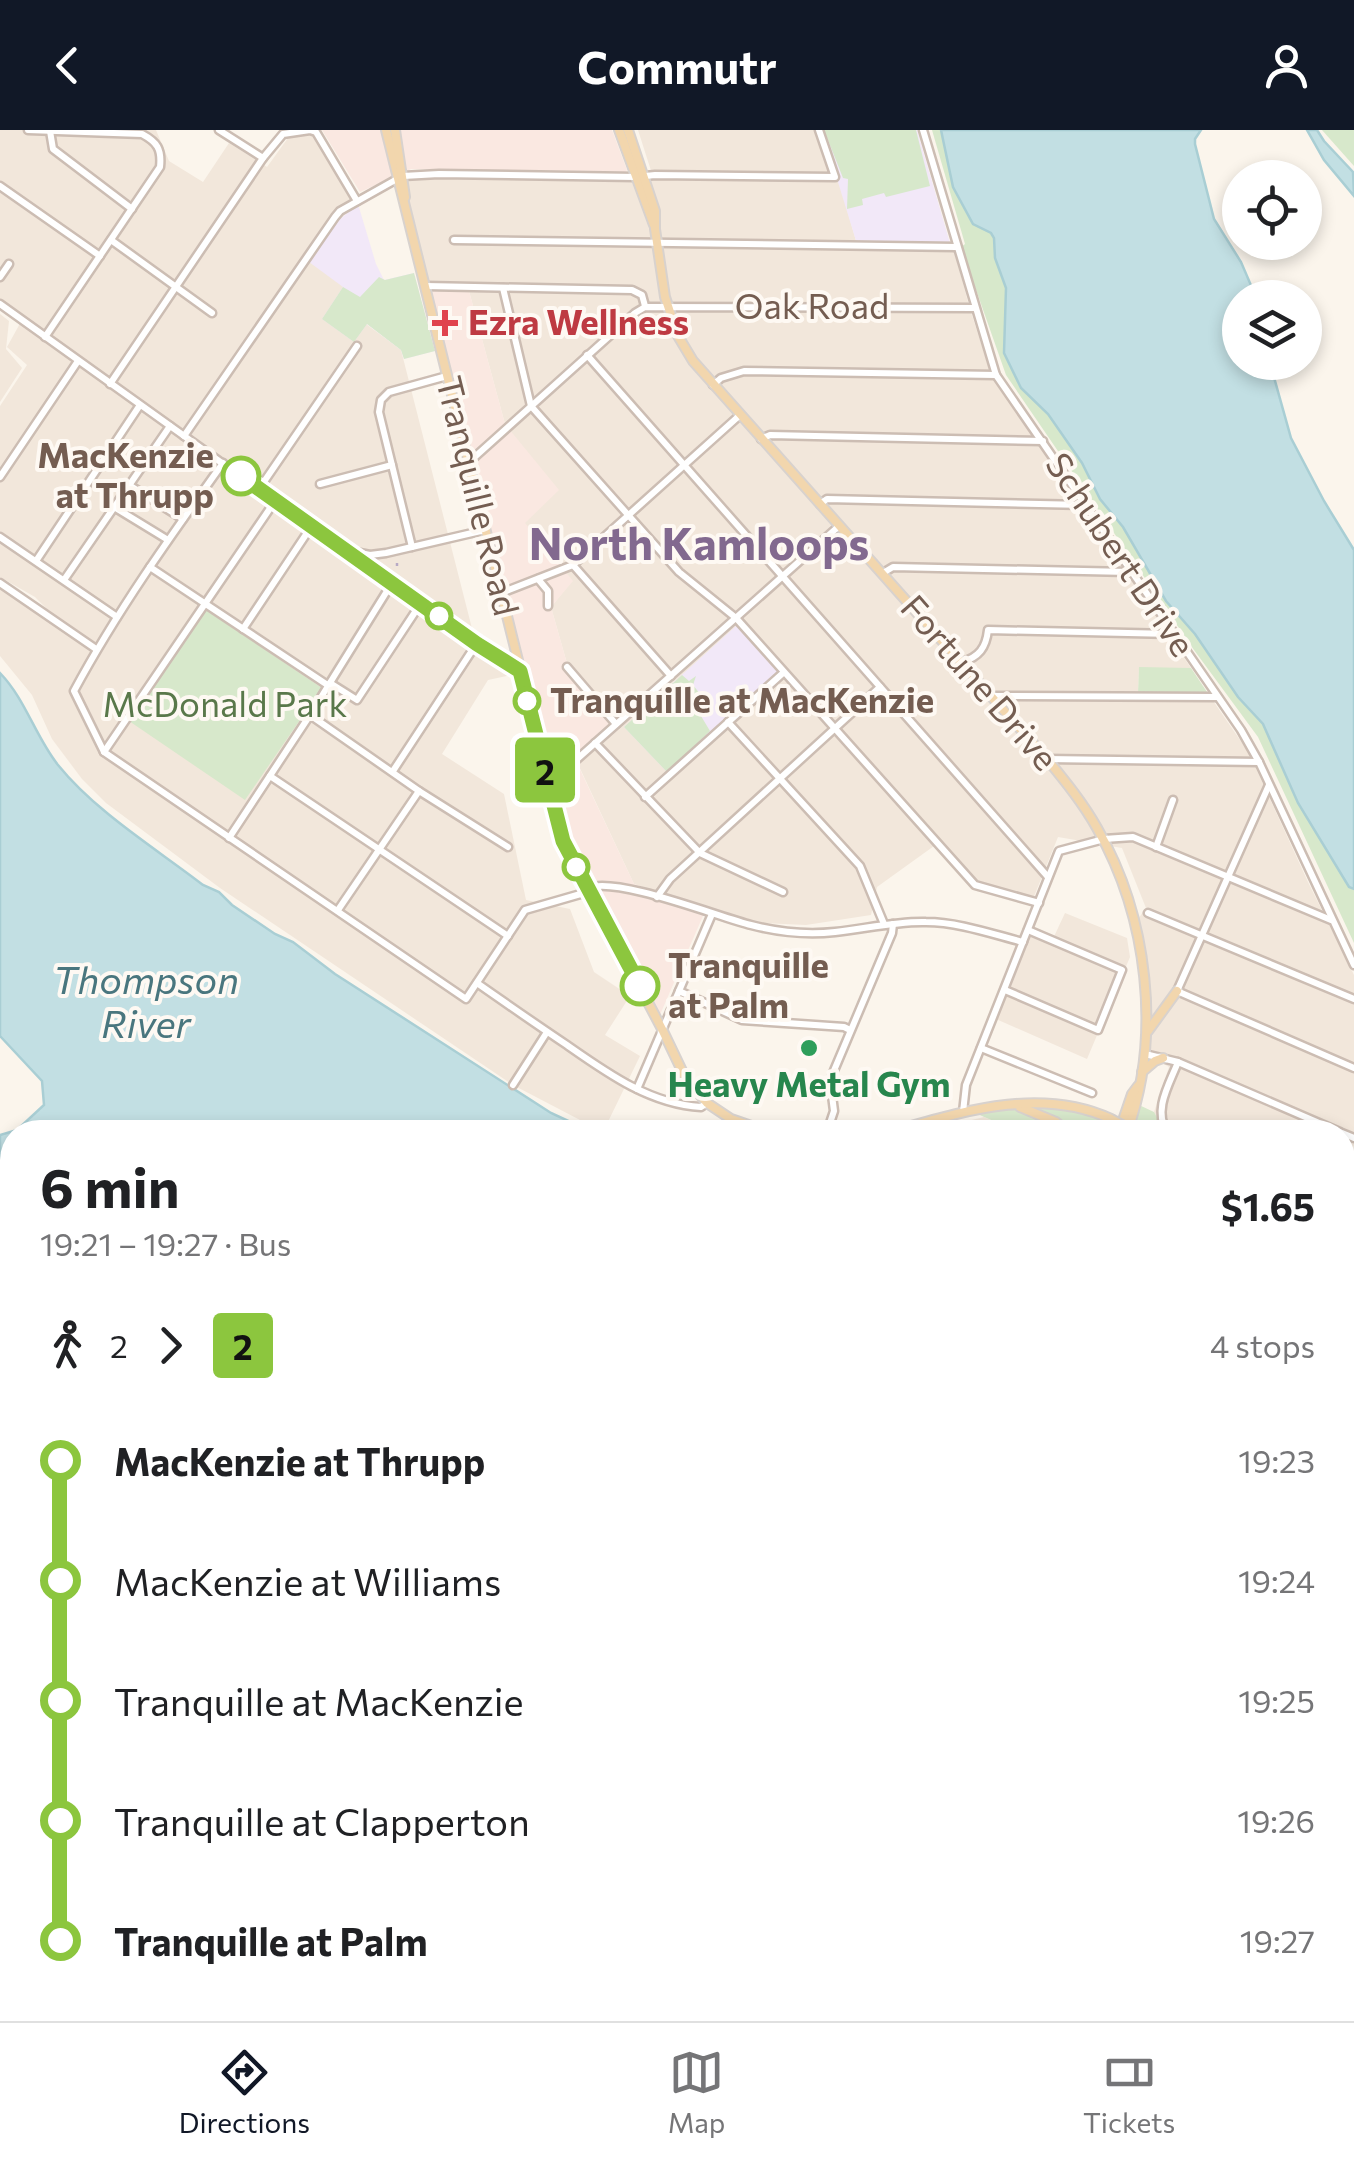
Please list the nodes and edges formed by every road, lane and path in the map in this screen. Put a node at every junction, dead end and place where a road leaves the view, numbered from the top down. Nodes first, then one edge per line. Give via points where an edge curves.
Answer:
1 (28, 130) edge
2 (219, 130) edge
3 (386, 130) edge
4 (394, 130) edge
5 (619, 130) edge
6 (628, 130) edge
7 (819, 130) edge
8 (923, 130) edge
9 (50, 131) edge
10 (263, 158) junction
11 (400, 177) junction
12 (640, 177) junction
13 (0, 186) edge
14 (357, 201) junction
15 (132, 208) junction
16 (111, 240) junction
17 (454, 240) dead end
18 (657, 243) junction
19 (956, 246) junction
20 (100, 256) junction
21 (10, 264) dead end
22 (0, 277) edge
23 (426, 286) junction
24 (177, 287) junction
25 (503, 288) junction
26 (0, 304) edge
27 (667, 305) junction
28 (645, 306) junction
29 (974, 308) junction
30 (212, 313) dead end
31 (45, 337) junction
32 (358, 346) dead end
33 (587, 356) junction
34 (78, 361) junction
35 (996, 374) junction
36 (447, 376) junction
37 (110, 384) junction
38 (713, 385) junction
39 (140, 405) junction
40 (531, 406) junction
41 (740, 415) junction
42 (170, 426) junction
43 (184, 436) junction
44 (761, 439) junction
45 (1043, 442) junction
46 (468, 462) junction
47 (223, 463) junction
48 (392, 465) junction
49 (684, 465) junction
50 (0, 477) edge
51 (320, 484) dead end
52 (129, 485) junction
53 (259, 490) junction
54 (275, 501) junction
55 (820, 504) junction
56 (1086, 506) junction
57 (114, 507) junction
58 (628, 516) junction
59 (183, 519) junction
60 (839, 526) junction
61 (311, 527) junction
62 (485, 530) junction
63 (0, 537) edge
64 (168, 540) junction
65 (339, 547) junction
66 (412, 547) junction
67 (386, 553) junction
68 (36, 561) junction
69 (573, 565) junction
70 (150, 566) junction
71 (1130, 572) junction
72 (882, 573) junction
73 (381, 575) junction
74 (782, 576) junction
75 (538, 579) junction
76 (64, 580) junction
77 (0, 583) edge
78 (392, 583) junction
79 (501, 593) junction
80 (206, 602) junction
81 (421, 604) junction
82 (548, 606) dead end
83 (117, 618) junction
84 (736, 618) junction
85 (243, 629) junction
86 (1174, 634) junction
87 (477, 644) junction
88 (96, 649) junction
89 (962, 662) junction
90 (567, 667) dead end
91 (520, 671) junction
92 (783, 673) junction
93 (671, 676) junction
94 (330, 684) junction
95 (880, 687) junction
96 (991, 696) junction
97 (1217, 696) junction
98 (310, 715) junction
99 (728, 722) junction
100 (616, 724) junction
101 (834, 729) junction
102 (595, 743) junction
103 (104, 752) junction
104 (1048, 759) junction
105 (1259, 762) junction
106 (393, 771) junction
107 (270, 776) junction
108 (780, 779) junction
109 (547, 780) junction
110 (1269, 784) junction
111 (420, 790) junction
112 (645, 797) junction
113 (1173, 800) dead end
114 (229, 838) junction
115 (1104, 839) junction
116 (508, 846) dead end
117 (1156, 847) junction
118 (380, 850) junction
119 (700, 853) junction
120 (1048, 877) junction
121 (1228, 877) junction
122 (590, 890) junction
123 (783, 892) dead end
124 (657, 896) junction
125 (1039, 903) junction
126 (338, 910) junction
127 (1148, 913) dead end
128 (712, 914) junction
129 (1331, 920) junction
130 (888, 924) junction
131 (1028, 930) junction
132 (1202, 935) junction
133 (508, 936) junction
134 (1023, 942) junction
135 (1354, 966) edge
136 (477, 982) junction
137 (679, 990) junction
138 (1004, 990) junction
139 (1176, 991) junction
140 (1354, 999) edge
141 (662, 1029) junction
142 (850, 1030) junction
143 (547, 1032) junction
144 (1146, 1035) junction
145 (981, 1048) junction
146 (1145, 1054) junction
147 (1163, 1058) junction
148 (1178, 1062) junction
149 (1354, 1068) edge
150 (1141, 1077) junction
151 (513, 1085) dead end
152 (637, 1089) junction
153 (1092, 1092) dead end
154 (707, 1103) junction
155 (1011, 1105) junction
156 (963, 1112) junction
157 (943, 1118) joint
158 (736, 1120) edge
159 (831, 1120) edge
160 (937, 1120) edge
161 (1050, 1120) edge
162 (1113, 1120) edge
163 (1126, 1120) edge
164 (1161, 1120) edge
165 (1312, 1120) edge

1 - 9 street
2 - 10 street
3 - 11 main road, Tranquille Road
4 - 11 main road, Tranquille Road
5 - 12 main road, Fortune Drive
6 - 12 main road, Fortune Drive
7 - 12 street via 834,176
8 - 19 street, Schubert Drive
9 - 15 street via 53,149
9 - 15 street via 153,139 160,167
10 - 14 street via 282,134 316,132
10 - 24 street
11 - 12 street
11 - 14 street
11 - 23 main road, Tranquille Road
12 - 18 main road, Fortune Drive via 655,211
13 - 20 street
14 - 43 street via 334,217
15 - 16 street
16 - 20 street
16 - 24 street
17 - 18 street
18 - 19 street
18 - 27 main road, Fortune Drive
19 - 29 street, Schubert Drive
20 - 31 street
21 - 22 street
23 - 25 street
23 - 36 main road, Tranquille Road
24 - 30 street
24 - 37 street
25 - 28 street via 632,290
25 - 40 street
26 - 31 street
27 - 28 street, Oak Road
27 - 29 street, Oak Road
27 - 38 main road, Fortune Drive via 685,349
28 - 33 street
29 - 35 street, Schubert Drive
31 - 34 street
32 - 53 street
33 - 40 street
33 - 49 street
34 - 37 street
34 - 50 street
35 - 38 street via 744,371
35 - 45 street, Schubert Drive
36 - 46 main road, Tranquille Road
36 - 48 street via 381,400
37 - 39 street
38 - 41 main road, Fortune Drive
39 - 42 street
39 - 68 street
40 - 46 street
40 - 58 street
41 - 44 main road, Fortune Drive
41 - 49 street
42 - 43 street
42 - 52 street
43 - 47 street
44 - 45 street via 770,434
44 - 55 main road, Fortune Drive
45 - 56 street, Schubert Drive
46 - 62 main road, Tranquille Road
47 - 53 street
47 - 59 street
48 - 51 street
48 - 66 street
49 - 58 street
49 - 74 street
52 - 57 street
52 - 59 street
53 - 54 street
54 - 61 street
54 - 80 street
55 - 56 street via 827,499
55 - 60 main road, Fortune Drive
56 - 71 street, Schubert Drive
57 - 64 street
57 - 76 street
58 - 69 street
58 - 84 street via 679,572
59 - 64 street
60 - 72 main road, Fortune Drive
60 - 74 street
61 - 65 street
61 - 85 street
62 - 66 street
62 - 79 main road, Tranquille Road
63 - 68 street
64 - 70 street
65 - 67 street
65 - 73 street
66 - 67 street
67 - 73 street
68 - 76 street
69 - 75 street
69 - 93 street
70 - 80 street
70 - 83 street
71 - 72 street via 893,567
71 - 86 street, Schubert Drive
72 - 89 main road, Fortune Drive
73 - 78 street
74 - 84 street
74 - 95 street
75 - 79 street
75 - 82 street via 548,591
76 - 83 street
77 - 88 street
78 - 81 street
78 - 94 street
79 - 91 main road, Tranquille Road
80 - 85 street
80 - 103 street
81 - 87 street
81 - 94 street via 357,700
83 - 88 street
84 - 92 street
84 - 93 street
85 - 94 street
86 - 89 street via 988,630 981,653
86 - 97 street, Schubert Drive
87 - 91 street
87 - 106 street
88 - 103 street via 74,690
89 - 96 main road, Fortune Drive
90 - 100 street
91 - 109 main road, Tranquille Road
92 - 99 street
92 - 101 street
93 - 100 street
94 - 98 street
95 - 101 street
95 - 120 street
96 - 97 street
96 - 104 main road, Fortune Drive
97 - 105 street, Schubert Drive
98 - 106 street
98 - 107 street
99 - 108 street
99 - 112 street
100 - 102 street
101 - 108 street
101 - 125 street via 975,885
102 - 109 street
102 - 112 street
103 - 114 street
104 - 105 street
104 - 115 main road, Fortune Drive
105 - 110 street, Schubert Drive
106 - 111 street
107 - 114 street
107 - 118 street
108 - 119 street
108 - 130 street via 860,866
109 - 122 main road, Tranquille Road via 563,841
110 - 121 street
110 - 129 street, Schubert Drive
111 - 116 street
111 - 118 street
112 - 119 street
113 - 117 street
114 - 126 street
115 - 117 street via 1133,837
115 - 120 street via 1059,851
115 - 144 main road, Fortune Drive via 1134,922
117 - 121 street
118 - 126 street
118 - 133 street
119 - 123 street
119 - 124 street
120 - 125 street
121 - 129 street
121 - 132 street
122 - 124 street via 606,885
122 - 133 street via 525,910
122 - 141 main road, Tranquille Road
124 - 128 street
125 - 131 street
126 - 136 street via 466,999
127 - 132 street
128 - 130 street via 809,934
128 - 137 street
129 - 135 street, Schubert Drive
130 - 134 street via 934,922
130 - 142 street via 892,933
131 - 134 street
131 - 138 street via 1122,970 1098,1030
132 - 139 street
132 - 140 street
133 - 136 street
134 - 138 street
136 - 143 street
137 - 141 street
137 - 142 street via 742,1020
138 - 145 street
139 - 144 main road
139 - 149 street
141 - 152 street
141 - 154 main road, Tranquille Road via 685,1077
142 - 159 street via 830,1080
143 - 151 street
143 - 152 street
144 - 146 main road, Fortune Drive
145 - 153 street
145 - 156 street
146 - 147 street
146 - 150 main road, Fortune Drive
147 - 148 street
147 - 150 main road
148 - 164 street
148 - 165 street
150 - 163 main road, Fortune Drive
152 - 154 street via 688,1106
154 - 158 main road, Tranquille Road
155 - 156 main road
155 - 161 main road
155 - 162 main road, bridge via 1069,1106
156 - 157 main road
157 - 160 main road

